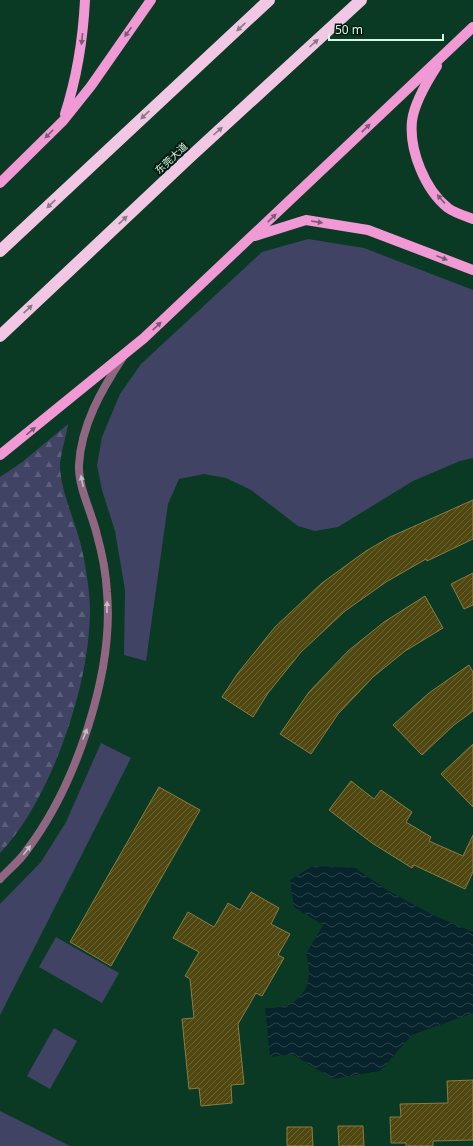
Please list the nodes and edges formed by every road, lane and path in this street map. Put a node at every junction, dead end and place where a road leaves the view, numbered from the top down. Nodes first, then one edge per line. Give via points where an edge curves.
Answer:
1 (85, 0) edge
2 (151, 0) edge
3 (269, 0) edge
4 (361, 0) edge
5 (473, 26) edge
6 (446, 52) junction
7 (63, 121) junction
8 (0, 183) edge
9 (473, 219) edge
10 (253, 236) junction
11 (0, 251) edge
12 (473, 270) edge
13 (0, 336) edge
14 (127, 352) junction
15 (0, 455) edge
16 (0, 879) edge

1 -> 7 main road via 80,54 73,90
2 -> 7 main road via 91,86
3 -> 11 highway
13 -> 4 highway, 东莞大道
5 - 6 main road
9 -> 6 main road via 448,208 426,182 414,152 412,121 425,85
10 -> 6 main road
7 -> 8 main road
10 -> 12 main road via 306,220 368,230
14 -> 10 main road
15 -> 14 main road
16 -> 14 street via 27,851 50,813 71,771 93,713 106,652 107,592 97,535 84,495 79,466 84,432 104,385

